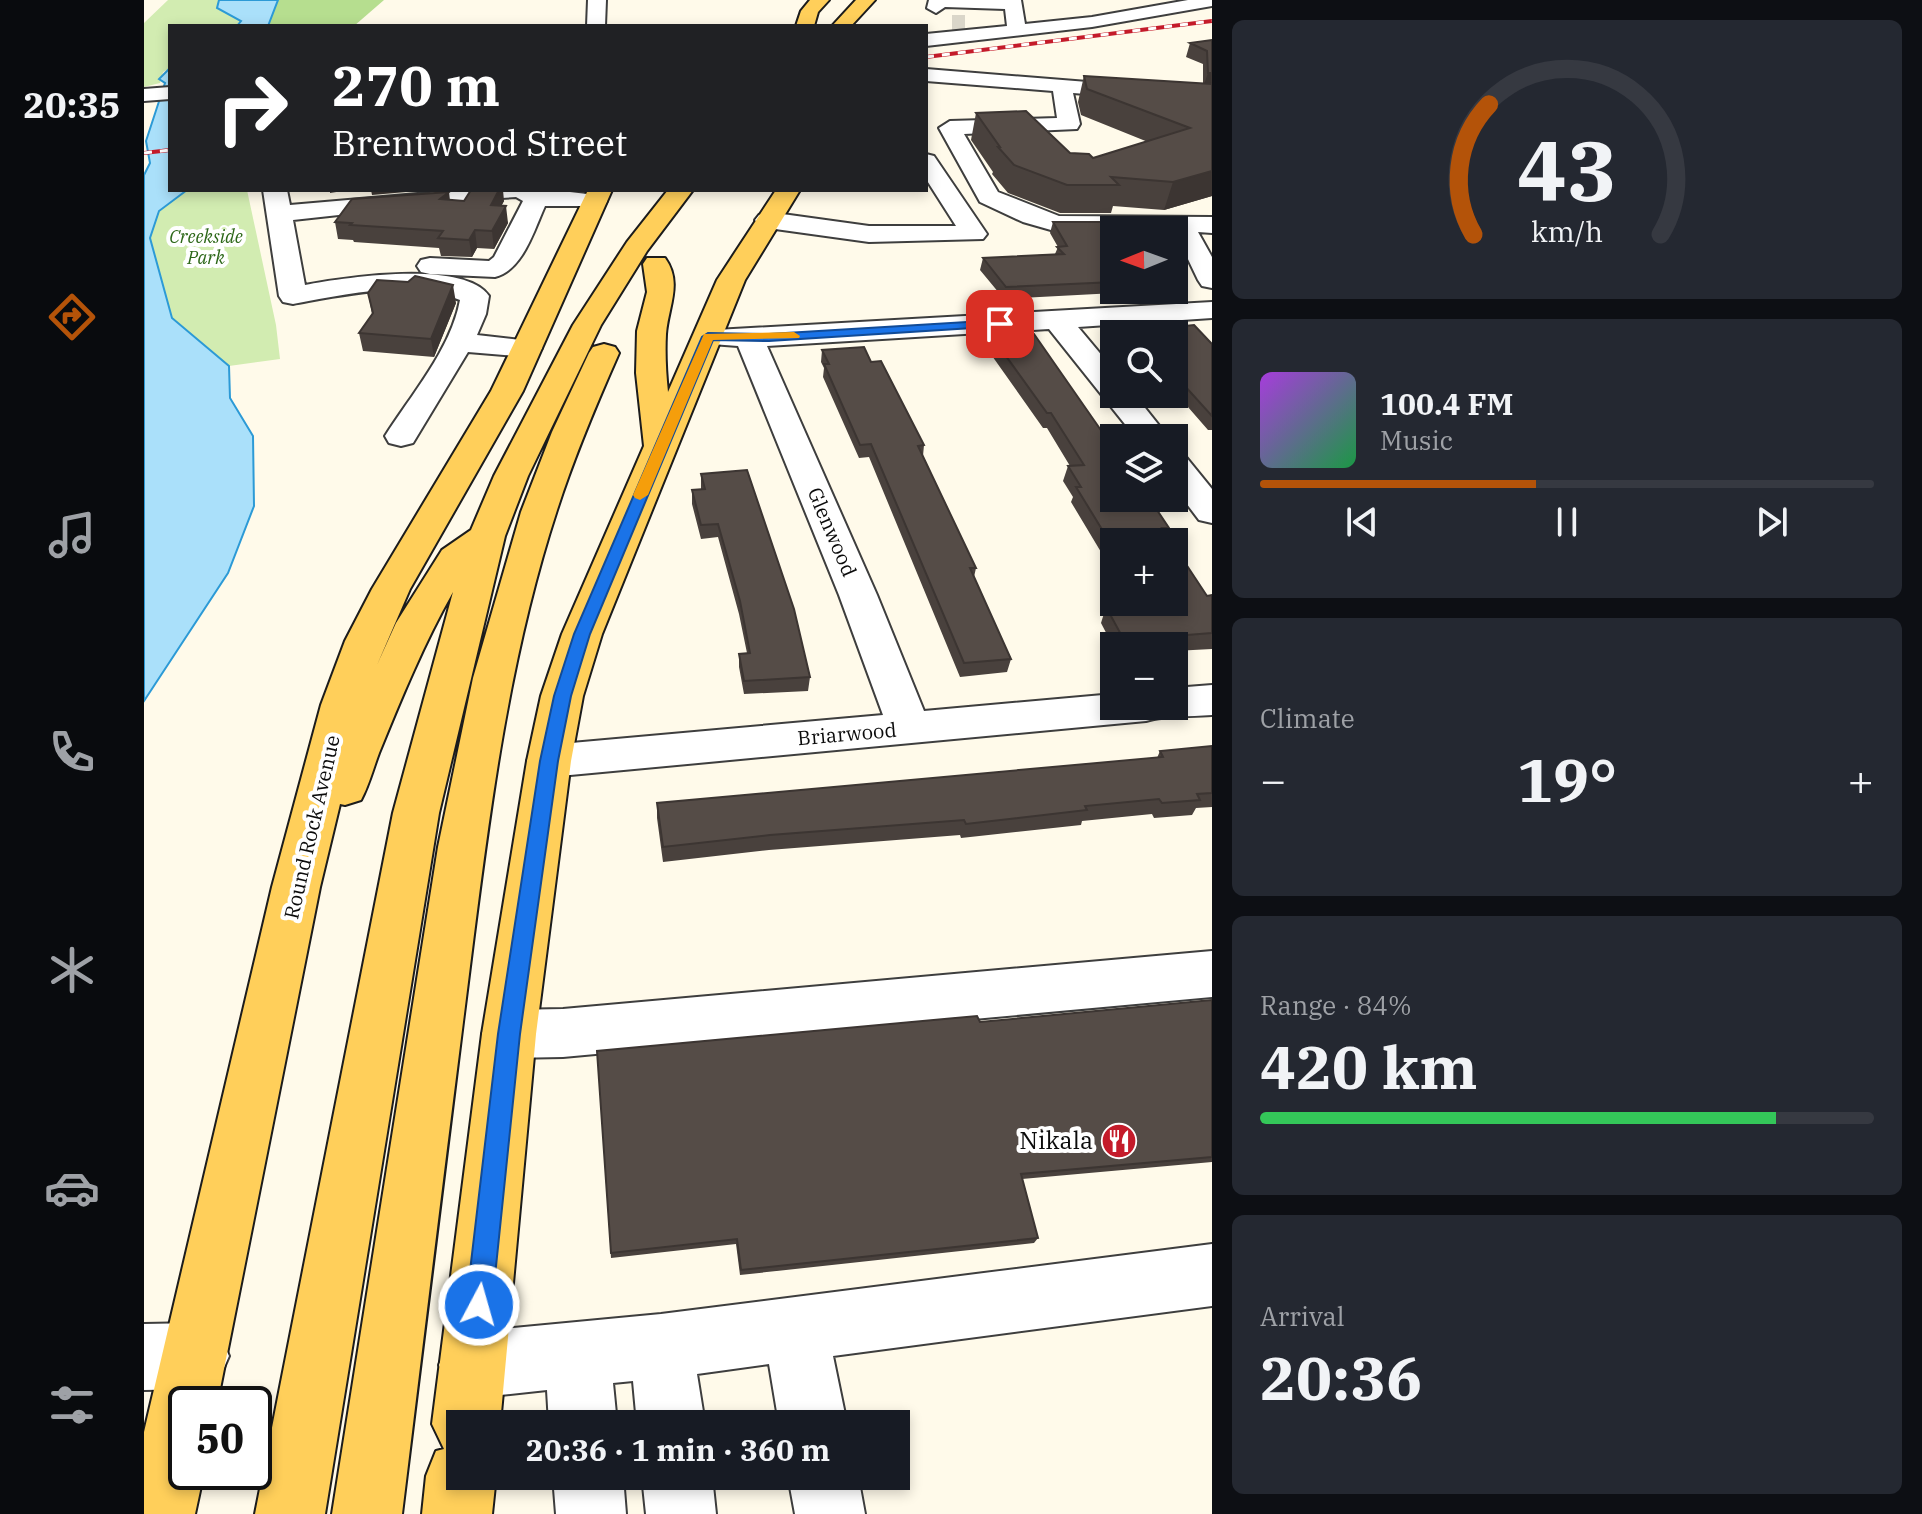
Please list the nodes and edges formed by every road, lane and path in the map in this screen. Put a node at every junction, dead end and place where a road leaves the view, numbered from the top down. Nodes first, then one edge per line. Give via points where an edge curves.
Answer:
1 (597, 0) edge
2 (820, 0) edge
3 (1212, 1) edge
4 (1012, 2) edge
5 (869, 5) edge
6 (596, 24) edge
7 (802, 24) edge
8 (844, 24) edge
9 (1017, 28) junction
10 (928, 40) tunnel mouth
11 (928, 78) edge
12 (1062, 87) junction
13 (1212, 98) edge
14 (928, 164) edge
15 (679, 192) edge
16 (709, 192) edge
17 (787, 192) edge
18 (436, 194) edge
19 (539, 194) edge
20 (598, 195) edge
21 (277, 202) edge
22 (768, 220) junction
23 (1100, 224) edge
24 (1188, 225) edge
25 (1212, 225) edge
26 (1188, 237) edge
27 (361, 260) dead end
28 (656, 264) junction
29 (1212, 280) edge
30 (1210, 310) edge
31 (1057, 320) junction
32 (708, 337) junction
33 (749, 338) junction
34 (459, 343) junction
35 (527, 348) junction
36 (1100, 372) edge
37 (1129, 408) edge
38 (1142, 424) edge
39 (401, 436) dead end
40 (661, 447) junction
41 (1188, 482) edge
42 (1212, 512) edge
43 (487, 536) junction
44 (1212, 700) edge
45 (1188, 702) edge
46 (1100, 710) edge
47 (910, 728) junction
48 (549, 761) junction
49 (296, 887) junction
50 (1212, 974) edge
51 (509, 1034) junction
52 (1212, 1275) edge
53 (796, 1330) junction
54 (661, 1346) junction
55 (577, 1354) junction
56 (170, 1357) edge
57 (469, 1394) edge
58 (582, 1410) edge
59 (669, 1410) edge
60 (810, 1410) edge
61 (460, 1490) edge
62 (589, 1490) edge
63 (678, 1490) edge
64 (826, 1490) edge
65 (160, 1514) edge
66 (290, 1514) edge
67 (367, 1514) edge
68 (457, 1514) edge
69 (591, 1514) edge
70 (681, 1514) edge
71 (830, 1514) edge

1 - 6 street
2 - 7 main road
3 - 9 street via 1092,22
4 - 9 street
4 - 9 street via 939,5 942,23
5 - 8 main road
9 - 10 street
11 - 12 street
12 - 13 street
12 - 23 street via 1069,124 950,128 989,197 1058,224
14 - 22 street via 974,234 869,234
15 - 43 main road via 587,325 511,476
16 - 28 main road
17 - 22 main road
18 - 19 street via 471,205 518,206
18 - 21 street
19 - 20 street
19 - 27 street via 505,261 495,269
20 - 35 main road, Round Rock Avenue
21 - 34 street via 293,296 382,280 450,284 475,296
22 - 32 main road via 731,280
24 - 25 street
26 - 29 street
28 - 40 main road via 664,287 652,334 654,414
28 - 67 main road via 618,325 571,425 511,600 494,672 459,855
30 - 31 street
31 - 33 street
31 - 36 street
32 - 33 street
32 - 40 main road
33 - 47 street, Glenwood
34 - 35 street
34 - 39 street
35 - 49 main road, Round Rock Avenue via 365,641 342,705
37 - 38 street
40 - 48 main road via 582,634
41 - 42 street
43 - 49 main road via 455,558 416,623 333,821
43 - 66 main road via 416,813
44 - 45 street
46 - 47 street, Briarwood
47 - 48 street, Briarwood
48 - 51 main road
49 - 56 main road, Round Rock Avenue
50 - 51 street
51 - 57 main road
52 - 53 street
53 - 54 street
53 - 60 street
54 - 55 street
54 - 59 street
55 - 57 street
55 - 58 street
56 - 65 main road, Round Rock Avenue
61 - 68 main road
62 - 69 street
63 - 70 street
64 - 71 street

